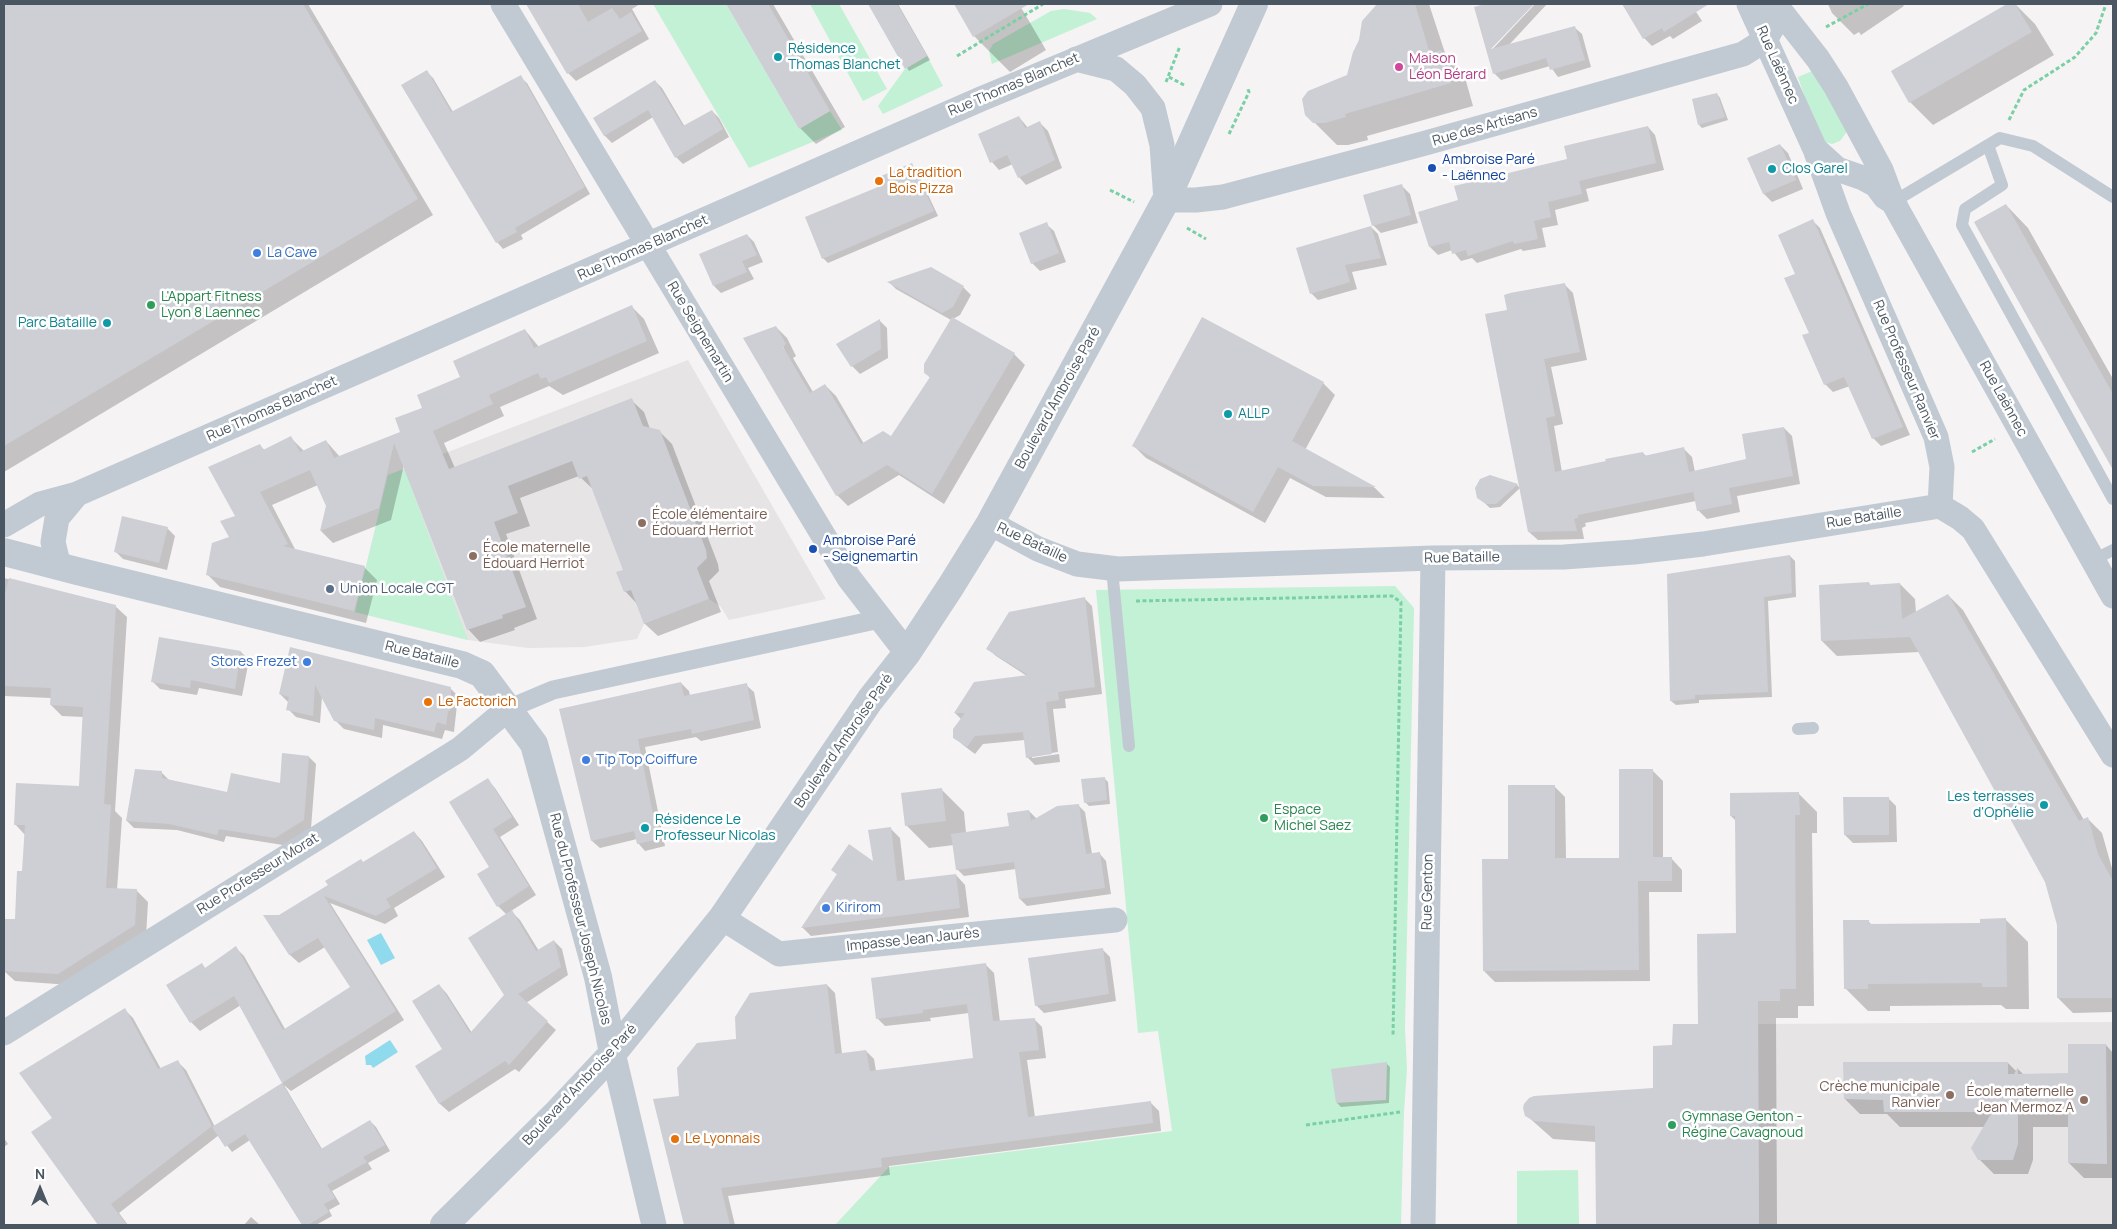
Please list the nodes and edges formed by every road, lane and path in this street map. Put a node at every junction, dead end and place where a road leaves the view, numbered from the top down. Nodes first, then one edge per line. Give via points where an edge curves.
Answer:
1 (503, 4) edge
2 (1043, 4) edge
3 (1210, 4) edge
4 (1254, 4) edge
5 (1749, 4) edge
6 (1868, 4) edge
7 (2106, 4) edge
8 (1777, 6) edge
9 (1819, 32) dead end
10 (1765, 40) junction
11 (1181, 43) dead end
12 (957, 56) dead end
13 (1076, 59) junction
14 (1168, 77) junction
15 (1184, 85) dead end
16 (1162, 89) dead end
17 (2000, 138) junction
18 (1988, 145) junction
19 (1815, 149) junction
20 (1872, 174) junction
21 (1830, 191) junction
22 (2113, 197) edge
23 (1166, 200) junction
24 (1893, 202) junction
25 (648, 246) junction
26 (2001, 436) dead end
27 (1972, 452) dead end
28 (77, 494) junction
29 (2113, 499) edge
30 (1940, 506) junction
31 (990, 523) junction
32 (4, 524) edge
33 (4, 552) edge
34 (2103, 555) edge
35 (1432, 558) junction
36 (59, 567) junction
37 (1112, 569) junction
38 (2113, 596) edge
39 (1132, 601) dead end
40 (880, 619) junction
41 (906, 653) junction
42 (508, 709) junction
43 (1813, 728) dead end
44 (1798, 729) dead end
45 (1129, 746) dead end
46 (2113, 755) edge
47 (722, 918) junction
48 (1115, 920) dead end
49 (4, 1033) edge
50 (1393, 1036) dead end
51 (613, 1053) junction
52 (1404, 1112) dead end
53 (1306, 1124) dead end
54 (444, 1225) edge
55 (654, 1225) edge
56 (1423, 1225) edge

1 - 25 street, Rue Seignemartin
2 - 12 path
3 - 13 street, Rue Thomas Blanchet
4 - 23 street, Boulevard Ambroise Paré
5 - 10 street, Rue Laënnec
6 - 9 path
7 - 17 path via 2096,33 2075,57 2024,90
8 - 10 street, Rue des Artisans via 1776,21
8 - 20 street, Rue Laënnec via 1833,82
10 - 19 street, Rue Laënnec
10 - 23 street, Rue des Artisans via 1743,54 1718,62 1384,154 1223,197
11 - 14 path
13 - 23 street via 1116,69 1135,85 1153,108 1162,145
13 - 25 street, Rue Thomas Blanchet
14 - 15 path
14 - 16 path
17 - 18 lane
17 - 22 lane via 2033,146
18 - 24 lane
18 - 29 lane via 2002,185 1965,208 1962,225
19 - 20 street, Rue Laënnec via 1837,169
19 - 21 street, Rue Professeur Ranvier
20 - 21 street
20 - 24 street, Rue Laënnec
21 - 30 street, Rue Professeur Ranvier via 1936,437 1942,467
23 - 31 street, Boulevard Ambroise Paré
24 - 34 street, Rue Laënnec
25 - 28 street, Rue Thomas Blanchet
25 - 40 street, Rue Seignemartin via 845,571
26 - 27 path
28 - 32 street, Rue Thomas Blanchet via 40,504
28 - 36 street, Rue Thomas Blanchet via 56,518 53,549
30 - 35 street, Rue Bataille via 1644,551 1564,557
30 - 46 street via 1973,529
31 - 37 street, Rue Bataille via 1077,564
31 - 41 street, Boulevard Ambroise Paré
33 - 36 street, Rue Bataille
34 - 38 street, Rue Laënnec
35 - 37 street, Rue Bataille
35 - 56 street, Rue Genton
36 - 42 street, Rue Bataille via 462,665 482,674
37 - 45 lane
39 - 50 path via 1392,596 1401,602
40 - 41 street, Rue Seignemartin
40 - 42 street via 550,691
41 - 47 street, Boulevard Ambroise Paré via 870,700
42 - 49 street, Rue Professeur Morat via 460,749
42 - 51 street, Rue du Professeur Joseph Nicolas via 534,744 598,976
43 - 44 lane
47 - 48 street, Impasse Jean Jaurès via 779,954
47 - 51 street, Boulevard Ambroise Paré
51 - 54 street, Boulevard Ambroise Paré
51 - 55 street, Rue du Professeur Joseph Nicolas
52 - 53 path

